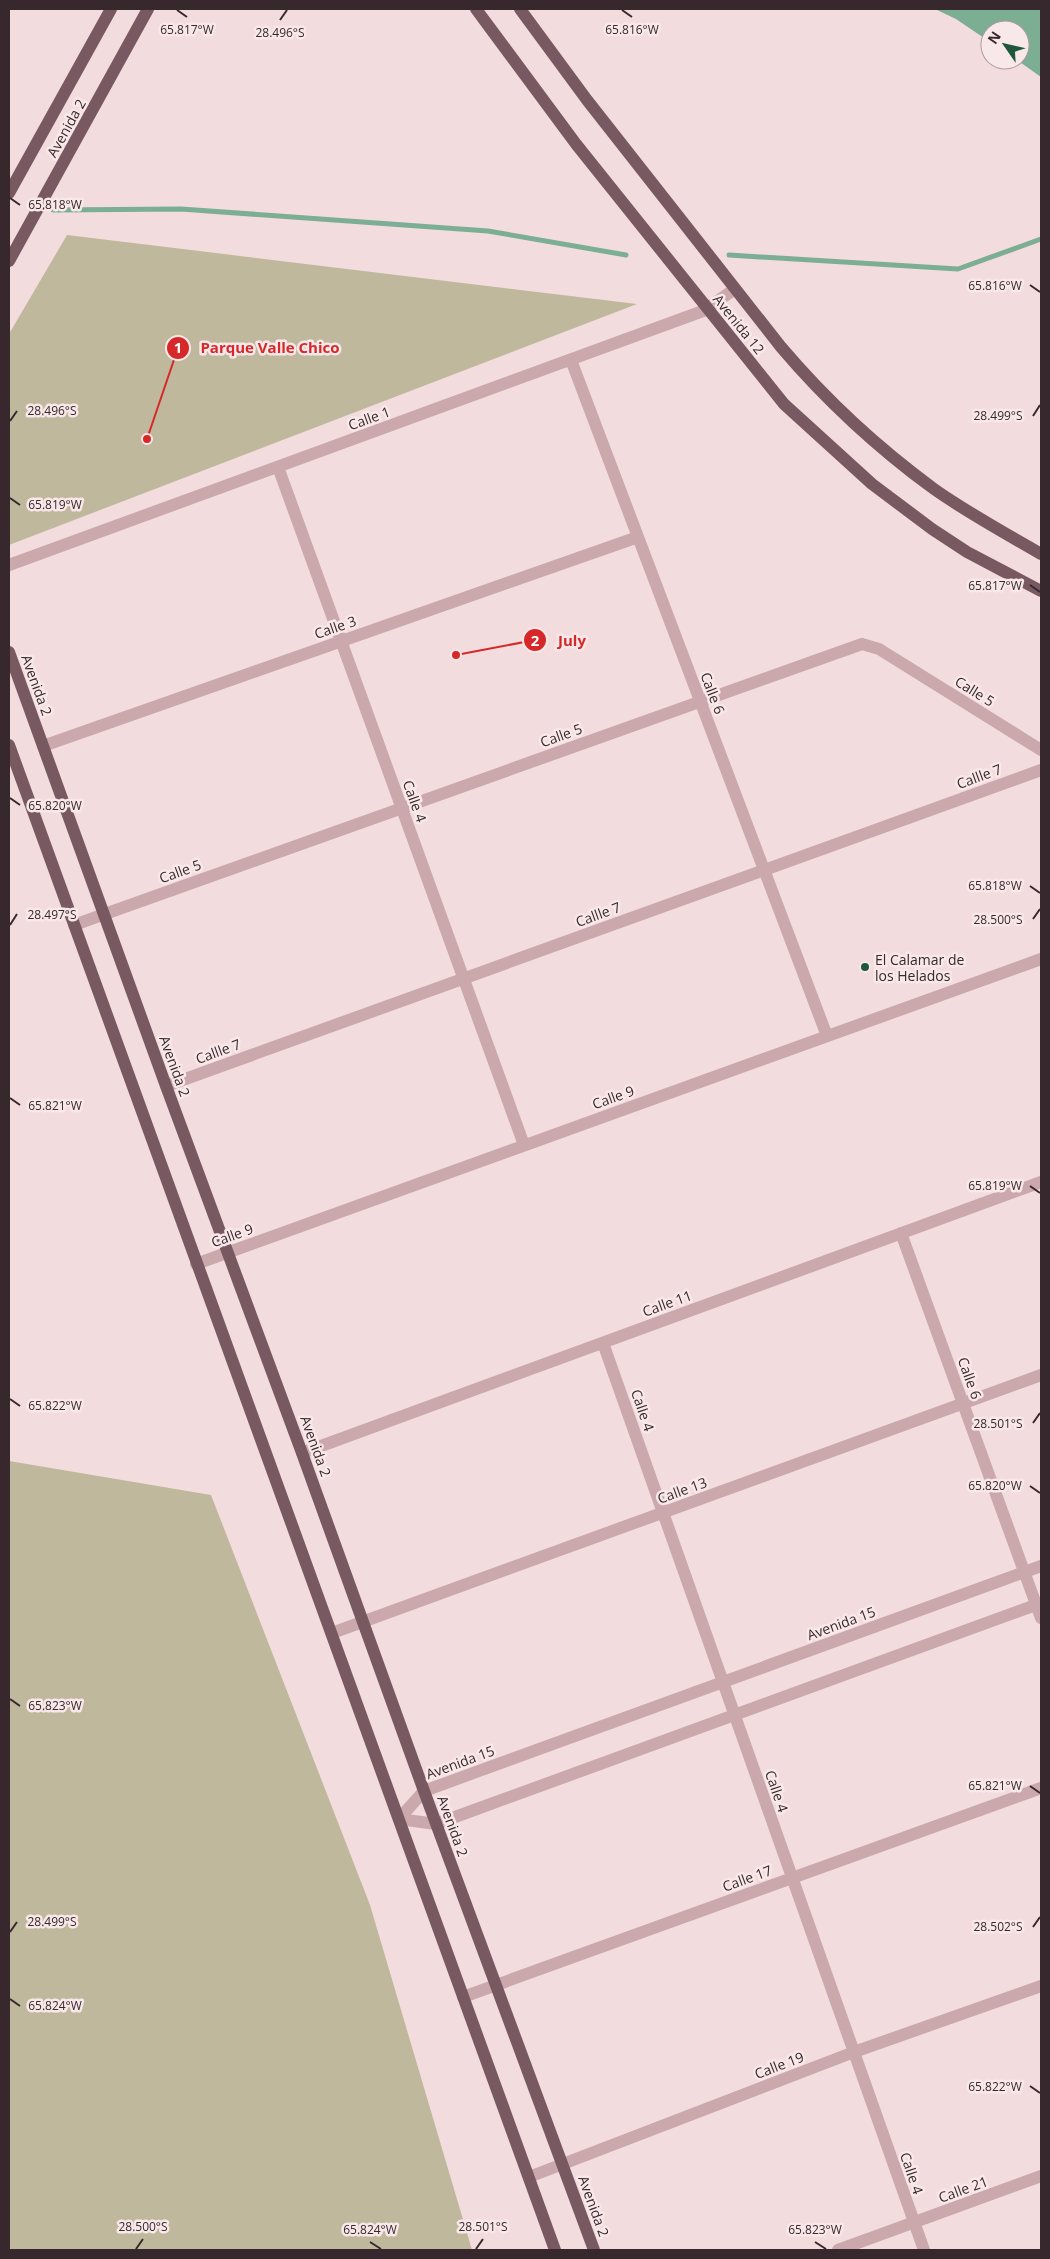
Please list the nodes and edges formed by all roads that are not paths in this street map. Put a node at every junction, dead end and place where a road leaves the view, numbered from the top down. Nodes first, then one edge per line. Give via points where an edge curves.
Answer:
1 (111, 9) edge
2 (148, 9) edge
3 (476, 9) edge
4 (520, 9) edge
5 (9, 193) edge
6 (9, 261) edge
7 (735, 289) junction
8 (708, 308) junction
9 (570, 360) junction
10 (278, 467) junction
11 (638, 537) junction
12 (1041, 554) edge
13 (9, 565) edge
14 (1041, 591) edge
15 (341, 641) junction
16 (9, 652) edge
17 (700, 702) junction
18 (9, 745) edge
19 (43, 746) junction
20 (1041, 750) edge
21 (1041, 770) edge
22 (402, 808) junction
23 (764, 870) junction
24 (104, 914) junction
25 (74, 925) junction
26 (1041, 959) edge
27 (464, 978) junction
28 (826, 1036) junction
29 (166, 1086) junction
30 (524, 1145) junction
31 (1041, 1182) edge
32 (901, 1233) junction
33 (229, 1252) junction
34 (196, 1264) junction
35 (603, 1343) junction
36 (1041, 1376) edge
37 (963, 1404) junction
38 (302, 1453) junction
39 (663, 1513) junction
40 (1041, 1566) edge
41 (1025, 1572) junction
42 (1039, 1604) edge
43 (1041, 1618) edge
44 (364, 1622) junction
45 (332, 1633) junction
46 (723, 1682) junction
47 (735, 1715) junction
48 (1041, 1788) edge
49 (424, 1791) junction
50 (399, 1819) junction
51 (436, 1824) junction
52 (792, 1878) junction
53 (496, 1986) junction
54 (1041, 1986) edge
55 (464, 1997) junction
56 (854, 2052) junction
57 (562, 2164) junction
58 (1041, 2176) edge
59 (528, 2177) junction
60 (914, 2222) junction
61 (555, 2250) edge
62 (594, 2250) edge
63 (838, 2250) edge
64 (924, 2250) edge

1 - 5 main road, Avenida 2
2 - 6 main road, Avenida 2
3 - 8 main road, Avenida 12 via 576,144
4 - 7 main road, Avenida 12
7 - 8 street, Calle 1
7 - 12 main road, Avenida 12 via 814,385 867,435 934,489
8 - 9 street, Calle 1
8 - 14 main road, Avenida 12 via 784,404 872,484 967,552
9 - 10 street, Calle 1
9 - 11 street, Calle 6
10 - 13 street, Calle 1
10 - 15 street, Calle 4
11 - 15 street, Calle 3
11 - 17 street, Calle 6
15 - 19 street, Calle 3
15 - 22 street, Calle 4
16 - 19 main road, Avenida 2
17 - 20 street, Calle 5 via 862,644 879,649
17 - 22 street, Calle 5
17 - 23 street, Calle 6
18 - 25 main road
19 - 24 main road, Avenida 2
21 - 23 street, Callle 7
22 - 24 street, Calle 5
22 - 27 street, Calle 4
23 - 27 street, Callle 7
23 - 28 street, Calle 6
24 - 25 street, Calle 5
24 - 29 main road, Avenida 2
25 - 34 main road
26 - 28 street, Calle 9
27 - 29 street, Callle 7
27 - 30 street, Calle 4
28 - 30 street, Calle 9
29 - 33 main road, Avenida 2
30 - 33 street, Calle 9
31 - 32 street, Calle 11
32 - 35 street, Calle 11
32 - 37 street, Calle 6
33 - 34 street, Calle 9
33 - 38 main road, Avenida 2
34 - 45 main road
35 - 38 street, Calle 11
35 - 39 street, Calle 4
36 - 37 street, Calle 13
37 - 39 street, Calle 13
37 - 41 street, Calle 6
38 - 44 main road, Avenida 2
39 - 44 street, Calle 13
39 - 46 street, Calle 4
40 - 41 street, Avenida 15
41 - 42 street, Calle 6
41 - 46 street, Avenida 15
42 - 43 street, Calle 6
42 - 47 street
44 - 45 street, Calle 13
44 - 49 main road, Avenida 2
45 - 50 main road
46 - 47 street, Calle 4
46 - 49 street, Avenida 15
47 - 51 street
47 - 52 street, Calle 4
48 - 52 street, Calle 17
49 - 50 street, Avenida 15
49 - 51 main road, Avenida 2
50 - 51 street
50 - 55 main road
51 - 53 main road, Avenida 2
52 - 53 street, Calle 17
52 - 56 street, Calle 4
53 - 55 street, Calle 17
53 - 57 main road, Avenida 2
54 - 56 street, Calle 19
55 - 59 main road
56 - 57 street, Calle 19
56 - 60 street, Calle 4
57 - 59 street, Calle 19
57 - 62 main road, Avenida 2
58 - 60 street, Calle 21
59 - 61 main road
60 - 63 street, Calle 21
60 - 64 street, Calle 4

